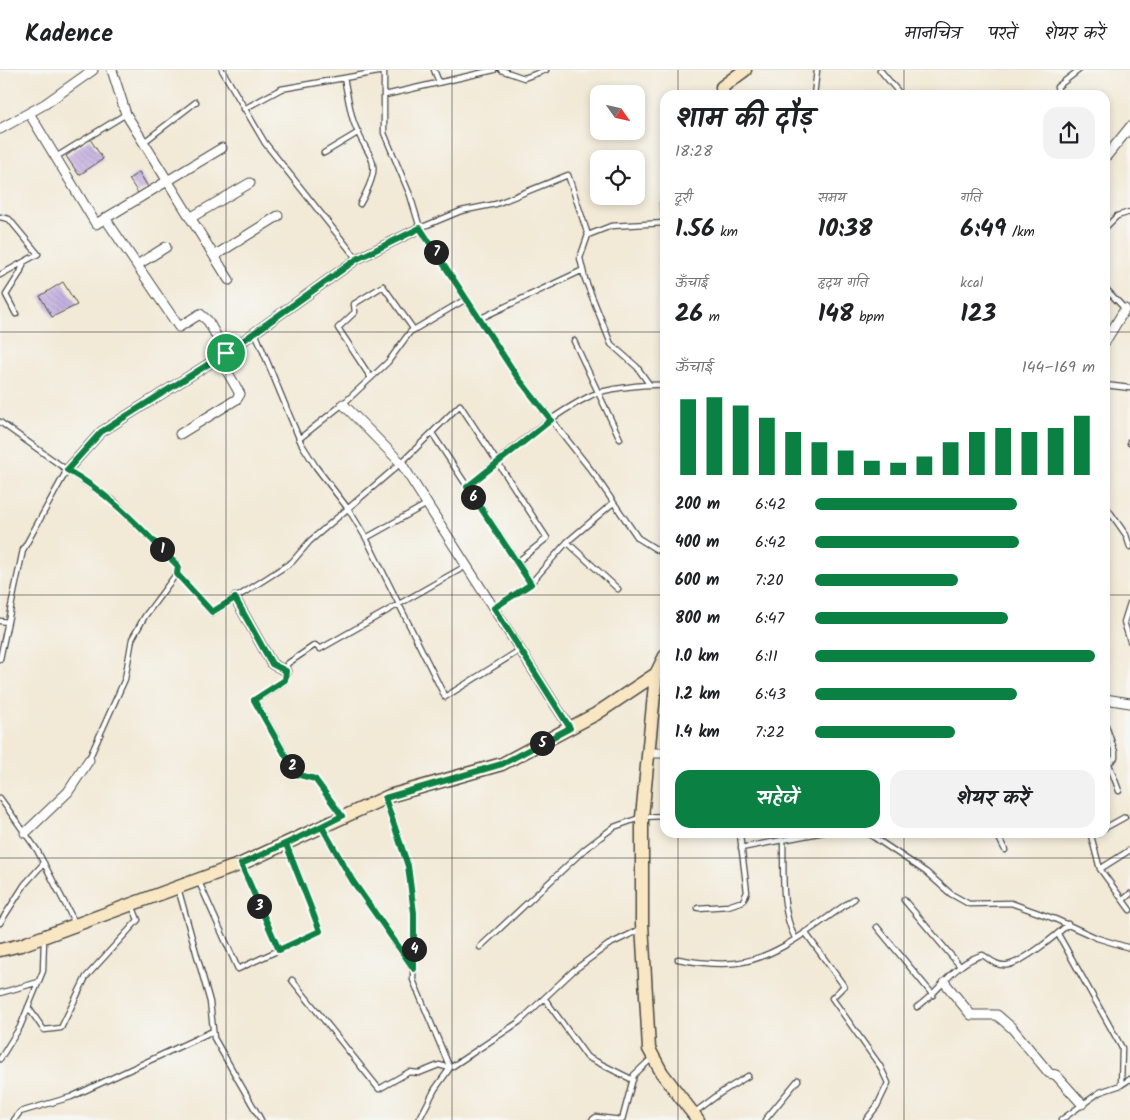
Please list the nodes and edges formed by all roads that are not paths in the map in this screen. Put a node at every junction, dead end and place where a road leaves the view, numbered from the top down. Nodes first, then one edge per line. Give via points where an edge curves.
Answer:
1 (94, 70) edge
2 (112, 70) edge
3 (222, 70) edge
4 (384, 70) edge
5 (434, 70) edge
6 (494, 70) edge
7 (501, 70) edge
8 (546, 70) edge
9 (816, 70) edge
10 (880, 70) edge
11 (1079, 70) edge
12 (737, 72) edge
13 (344, 78) junction
14 (439, 82) junction
15 (722, 90) edge
16 (814, 90) edge
17 (898, 90) edge
18 (1058, 90) edge
19 (385, 96) junction
20 (196, 102) dead end
21 (244, 109) junction
22 (29, 113) junction
23 (126, 114) junction
24 (1130, 127) edge
25 (0, 129) edge
26 (359, 132) junction
27 (144, 142) junction
28 (222, 148) dead end
29 (1110, 152) edge
30 (324, 154) dead end
31 (56, 157) junction
32 (168, 181) junction
33 (250, 183) dead end
34 (360, 204) dead end
35 (1130, 212) edge
36 (278, 216) dead end
37 (0, 217) edge
38 (105, 218) junction
39 (190, 218) junction
40 (660, 223) edge
41 (1110, 223) edge
42 (420, 228) junction
43 (588, 235) junction
44 (166, 247) dead end
45 (214, 256) junction
46 (357, 259) junction
47 (24, 262) junction
48 (137, 265) junction
49 (583, 270) junction
50 (0, 275) edge
51 (229, 280) dead end
52 (1110, 293) edge
53 (466, 299) junction
54 (1126, 309) joint
55 (16, 314) dead end
56 (480, 319) junction
57 (414, 330) junction
58 (256, 332) junction
59 (1110, 334) edge
60 (574, 341) dead end
61 (223, 355) junction
62 (370, 378) junction
63 (649, 384) junction
64 (660, 385) edge
65 (1110, 386) edge
66 (1130, 388) edge
67 (599, 393) junction
68 (343, 404) junction
69 (551, 420) junction
70 (0, 422) edge
71 (432, 433) junction
72 (180, 434) dead end
73 (299, 439) junction
74 (620, 439) dead end
75 (498, 462) junction
76 (400, 463) junction
77 (67, 470) junction
78 (467, 487) junction
79 (612, 503) junction
80 (427, 504) junction
81 (349, 510) junction
82 (1110, 512) edge
83 (366, 538) junction
84 (567, 542) junction
85 (1130, 545) edge
86 (660, 551) edge
87 (516, 563) junction
88 (467, 566) junction
89 (177, 574) junction
90 (531, 584) junction
91 (618, 589) dead end
92 (235, 598) junction
93 (1130, 603) edge
94 (399, 606) junction
95 (494, 608) junction
96 (0, 621) edge
97 (8, 622) junction
98 (1130, 641) edge
99 (520, 650) junction
100 (0, 659) edge
101 (660, 666) edge
102 (286, 671) junction
103 (656, 674) junction
104 (1110, 700) edge
105 (1130, 703) edge
106 (570, 728) junction
107 (1110, 738) edge
108 (648, 753) junction
109 (660, 753) edge
110 (89, 760) joint
111 (1110, 762) edge
112 (1110, 772) edge
113 (1119, 791) dead end
114 (0, 798) edge
115 (385, 798) junction
116 (342, 816) junction
117 (660, 816) edge
118 (642, 817) junction
119 (1125, 817) dead end
120 (1110, 825) edge
121 (322, 827) junction
122 (26, 833) junction
123 (740, 838) edge
124 (790, 838) edge
125 (875, 838) edge
126 (999, 838) edge
127 (1091, 838) edge
128 (783, 840) junction
129 (286, 844) junction
130 (741, 848) junction
131 (1005, 850) dead end
132 (1130, 850) edge
133 (44, 863) junction
134 (241, 864) junction
135 (1100, 869) junction
136 (198, 880) junction
137 (177, 887) junction
138 (1130, 894) edge
139 (854, 899) dead end
140 (904, 900) dead end
141 (1123, 900) junction
142 (132, 904) junction
143 (698, 908) dead end
144 (1130, 910) edge
145 (0, 923) edge
146 (76, 924) junction
147 (1068, 924) junction
148 (877, 927) dead end
149 (642, 928) junction
150 (805, 932) junction
151 (1058, 934) junction
152 (44, 936) junction
153 (795, 938) junction
154 (480, 947) dead end
155 (1130, 948) edge
156 (0, 950) edge
157 (279, 950) junction
158 (678, 959) dead end
159 (960, 966) junction
160 (414, 969) junction
161 (292, 980) dead end
162 (39, 982) junction
163 (945, 983) junction
164 (0, 993) edge
165 (933, 995) junction
166 (545, 999) junction
167 (917, 1007) dead end
168 (28, 1008) junction
169 (213, 1031) junction
170 (653, 1057) junction
171 (0, 1059) edge
172 (450, 1068) junction
173 (748, 1076) dead end
174 (1130, 1079) edge
175 (633, 1080) junction
176 (798, 1080) dead end
177 (1121, 1085) junction
178 (1082, 1104) junction
179 (695, 1117) edge
180 (1068, 1118) edge
181 (14, 1120) edge
182 (261, 1120) edge
183 (418, 1120) edge
184 (592, 1120) edge
185 (621, 1120) edge
186 (765, 1120) edge
187 (866, 1120) edge
188 (1061, 1120) edge

1 - 22 street
2 - 23 street
3 - 21 lane
4 - 13 lane
4 - 19 lane
5 - 14 lane
6 - 14 lane
7 - 8 lane via 524,78
9 - 16 lane
10 - 17 lane
11 - 18 lane
12 - 15 street
13 - 21 lane via 281,89
13 - 26 lane
14 - 19 lane
19 - 42 lane via 384,133
20 - 27 lane
21 - 46 lane via 265,143
22 - 25 street
22 - 31 street
23 - 27 street
23 - 31 lane
24 - 29 street
26 - 30 lane
26 - 34 lane via 372,156 374,168 370,186
27 - 32 street
28 - 32 street
31 - 38 street via 96,224
32 - 38 street
32 - 39 street
33 - 39 street
35 - 41 lane via 1117,216
36 - 45 street
37 - 47 lane via 9,219 38,254
38 - 48 street
39 - 45 street
40 - 43 lane via 611,226
42 - 43 lane via 461,211 496,204 568,175
42 - 46 street
42 - 53 lane
43 - 49 lane via 580,258
44 - 48 street
45 - 51 street
46 - 58 street
47 - 50 lane
47 - 55 lane via 6,296
48 - 61 street via 179,326 200,314 208,320
49 - 56 lane
49 - 63 lane via 611,344 637,367
52 - 54 lane
53 - 56 lane
53 - 57 lane
54 - 59 street
56 - 69 lane via 516,375
57 - 62 lane
57 - 62 lane via 383,286 354,304 355,312 338,328
58 - 61 street
58 - 73 lane
60 - 67 lane
61 - 72 street via 240,394
61 - 77 street via 101,432
62 - 68 lane
63 - 64 lane
63 - 67 lane
65 - 66 lane
67 - 69 lane
67 - 74 lane
68 - 73 lane
68 - 76 street
69 - 75 lane
69 - 79 lane via 594,474
70 - 77 lane
71 - 75 lane via 460,405
71 - 76 lane
71 - 78 lane
73 - 81 lane
75 - 78 lane
75 - 87 lane via 547,538
76 - 80 street
76 - 81 lane
77 - 89 lane via 115,502 178,566
77 - 97 lane via 23,550
78 - 87 lane
79 - 84 lane
79 - 86 lane via 638,538
80 - 83 lane
80 - 88 street
81 - 83 lane
81 - 92 lane via 310,541 292,562
82 - 85 lane
83 - 94 lane
84 - 90 lane
84 - 91 lane
87 - 90 lane
88 - 94 lane
88 - 95 street
89 - 92 lane via 212,612
89 - 110 lane via 132,639 125,679
90 - 95 lane
92 - 102 street via 272,664
93 - 98 lane via 1124,622
94 - 99 lane via 445,697
94 - 102 lane via 320,649 315,645 288,664
95 - 99 street
96 - 97 lane
97 - 100 lane
99 - 106 street
101 - 103 street
102 - 116 lane via 285,680 254,700 296,774 315,779
103 - 106 street
103 - 108 street
104 - 105 street
106 - 115 street via 502,764
107 - 111 lane via 1115,752 1115,758
108 - 109 street
108 - 118 street
110 - 122 street via 68,792
112 - 113 lane
114 - 122 lane
115 - 116 street
115 - 160 lane via 408,866 414,913
116 - 121 street
117 - 118 lane
118 - 149 street
118 - 154 lane via 614,827 585,849
119 - 120 lane
121 - 129 street
121 - 160 lane via 352,880
122 - 133 lane
123 - 130 lane
124 - 128 lane
125 - 147 lane via 926,872 950,894 969,904 1011,903
126 - 131 lane
127 - 135 lane
128 - 130 lane
128 - 153 lane via 785,907
129 - 134 street
129 - 157 lane via 320,931
130 - 143 lane via 747,892 743,901 728,906
132 - 135 lane
133 - 145 lane via 25,884
133 - 146 lane
134 - 136 street
134 - 157 lane
135 - 141 lane
136 - 137 street
136 - 157 lane via 238,968
137 - 142 street
137 - 169 lane via 210,1002
138 - 141 lane
139 - 150 lane
140 - 159 lane
141 - 144 lane
142 - 146 street
142 - 168 lane via 138,920 86,977 62,1028 44,1030
146 - 152 street
147 - 151 lane
147 - 155 lane via 1097,938
148 - 165 lane
149 - 166 lane via 608,945 573,971
149 - 170 street via 649,1049
150 - 153 lane
150 - 187 lane via 844,986 832,998 888,1082 877,1106
151 - 159 lane via 1009,965 997,965 983,955 970,958
151 - 177 lane via 1122,1048
152 - 156 street
152 - 162 lane via 44,971
153 - 158 lane via 770,952 737,963 706,964
159 - 163 lane
160 - 172 lane via 414,980
161 - 172 lane via 379,1089 410,1072 419,1073 439,1065
162 - 164 lane
162 - 168 lane
163 - 165 lane
163 - 178 street via 971,1014 997,1015 1012,1028 1049,1073 1056,1075
165 - 167 lane
166 - 172 lane via 519,1022
166 - 175 lane via 587,1057
168 - 171 lane
169 - 181 lane via 71,1097 20,1112
169 - 182 lane
170 - 175 lane via 634,1075
170 - 179 street
172 - 183 lane
173 - 179 lane via 722,1092
174 - 177 lane
175 - 185 lane
176 - 186 lane
177 - 178 lane via 1100,1092
178 - 180 lane
180 - 188 lane
184 - 185 lane via 596,1117

